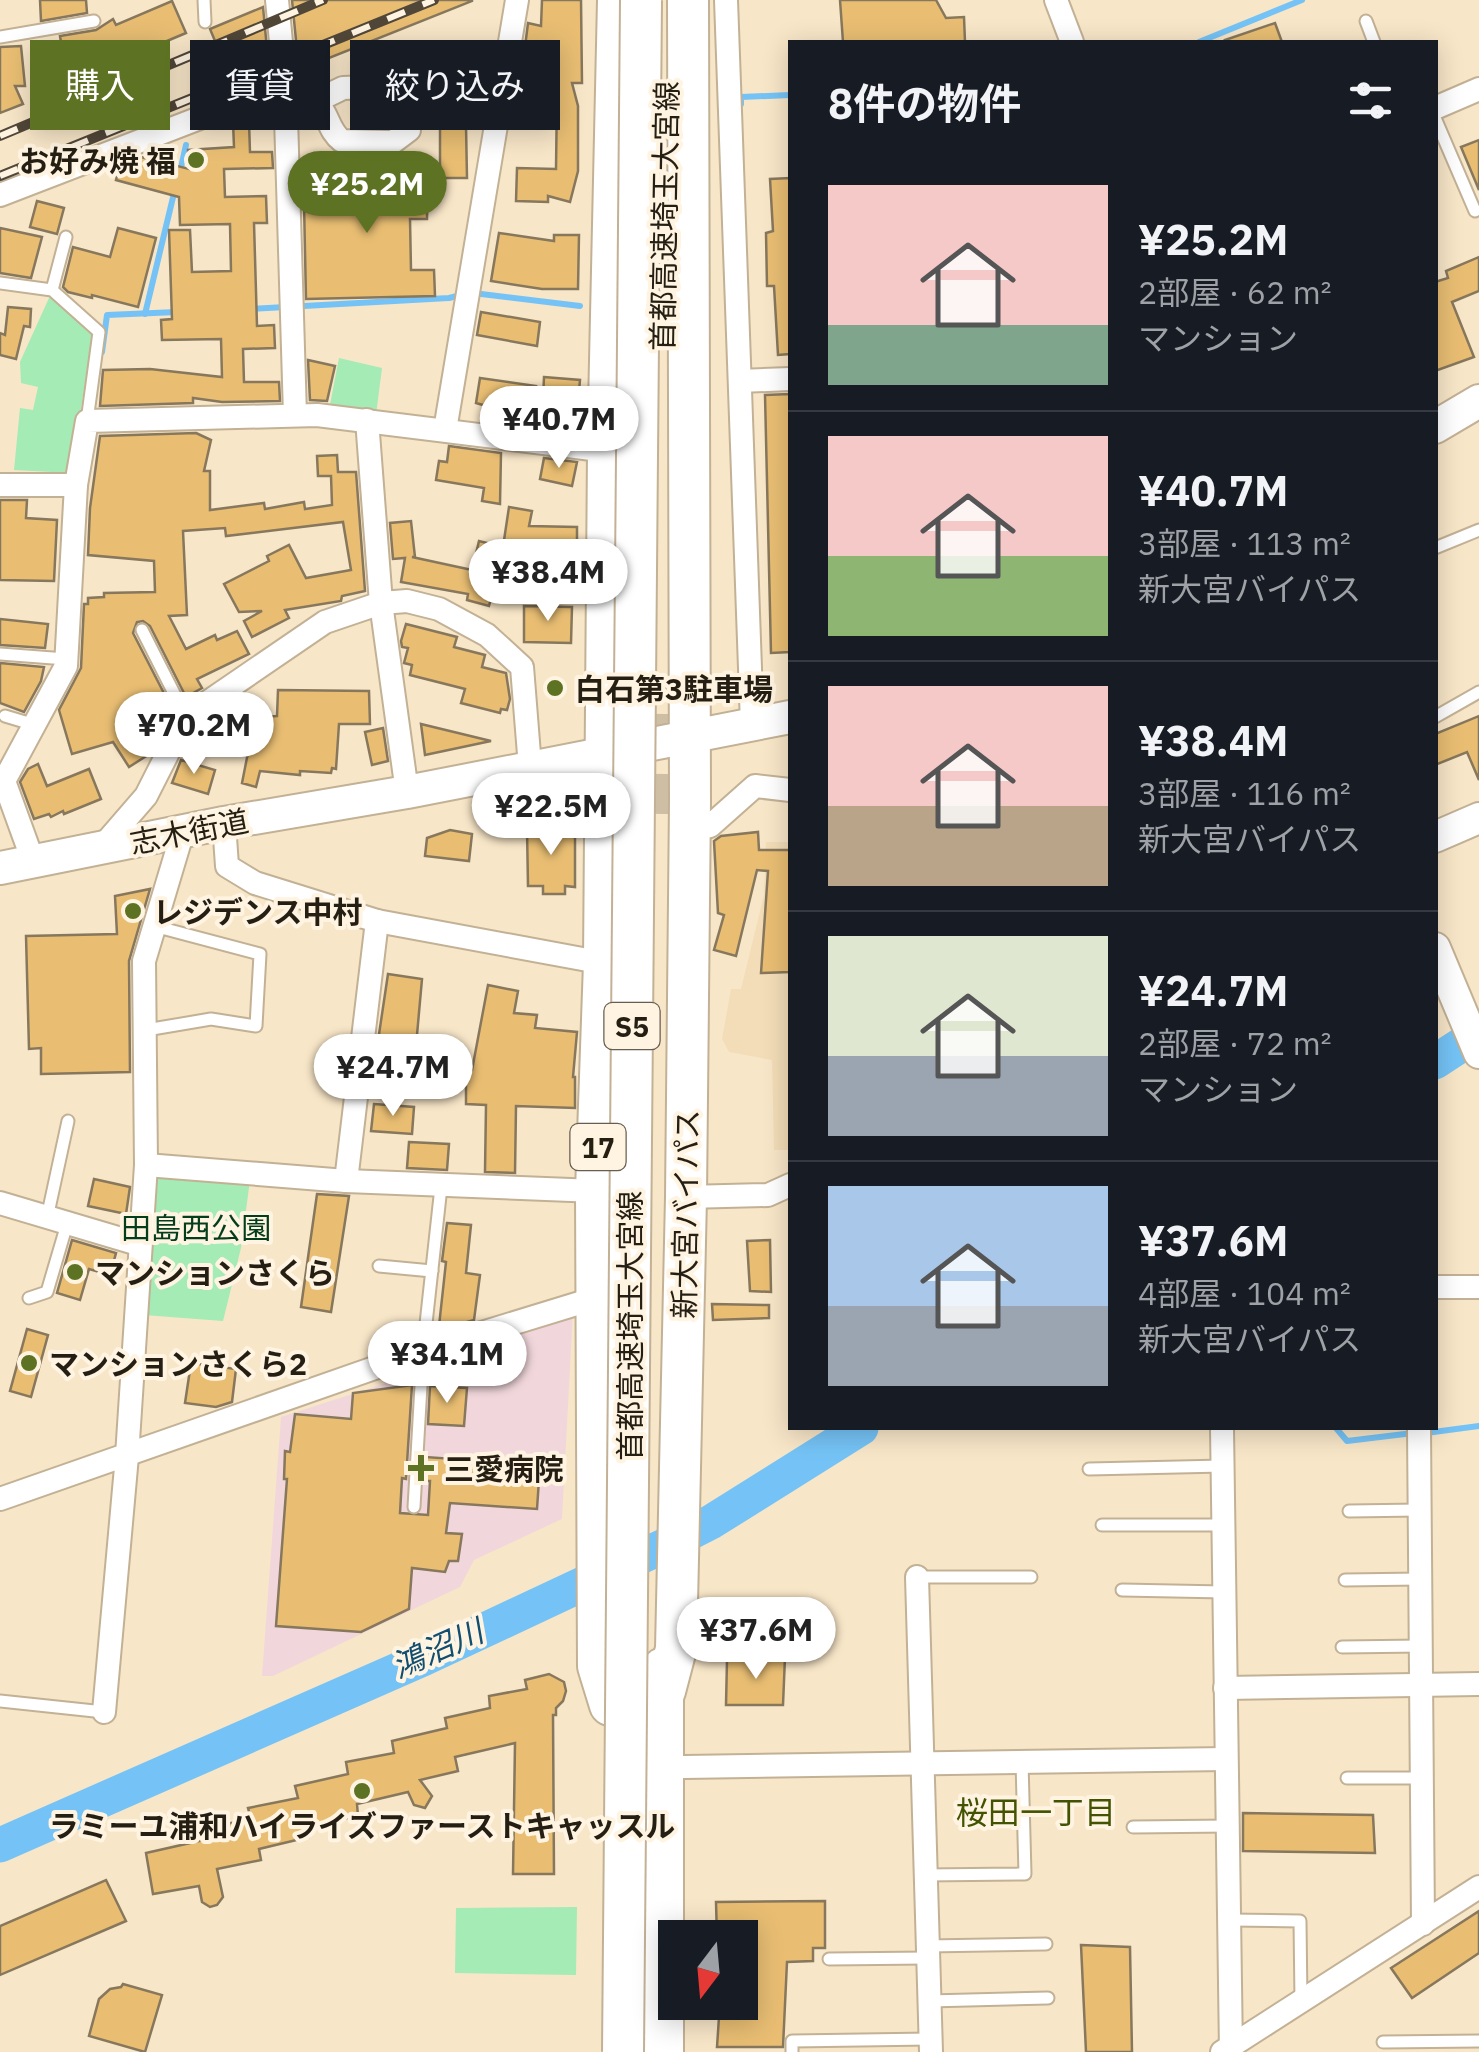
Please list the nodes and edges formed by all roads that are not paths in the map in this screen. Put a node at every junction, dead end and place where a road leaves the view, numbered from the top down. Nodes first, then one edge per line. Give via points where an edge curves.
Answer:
1 (204, 0) edge
2 (278, 0) edge
3 (517, 0) edge
4 (618, 0) edge
5 (632, 0) edge
6 (641, 0) edge
7 (670, 0) edge
8 (688, 0) edge
9 (726, 0) edge
10 (1056, 0) edge
11 (94, 21) dead end
12 (1366, 21) dead end
13 (205, 22) dead end
14 (0, 37) edge
15 (281, 40) edge
16 (1071, 40) edge
17 (1373, 40) edge
18 (1479, 89) edge
19 (1438, 107) edge
20 (190, 122) edge
21 (1438, 125) edge
22 (286, 130) edge
23 (0, 196) edge
24 (1475, 211) dead end
25 (66, 238) dead end
26 (0, 283) edge
27 (52, 290) junction
28 (788, 380) edge
29 (740, 381) junction
30 (1479, 401) edge
31 (296, 414) junction
32 (367, 420) junction
33 (87, 421) junction
34 (1438, 426) edge
35 (444, 430) junction
36 (608, 451) junction
37 (0, 485) edge
38 (76, 485) junction
39 (1479, 530) edge
40 (1438, 547) edge
41 (381, 603) junction
42 (142, 630) dead end
43 (0, 654) edge
44 (66, 659) junction
45 (668, 679) tunnel mouth
46 (626, 684) tunnel mouth
47 (1479, 692) edge
48 (1438, 715) edge
49 (6, 716) dead end
50 (186, 717) junction
51 (788, 717) edge
52 (34, 724) junction
53 (752, 724) junction
54 (690, 736) junction
55 (607, 752) junction
56 (530, 767) junction
57 (2, 781) edge
58 (788, 790) edge
59 (407, 792) junction
60 (626, 818) tunnel mouth
61 (1479, 818) edge
62 (677, 822) junction
63 (224, 823) junction
64 (183, 830) junction
65 (1438, 836) edge
66 (102, 848) junction
67 (33, 861) junction
68 (0, 868) edge
69 (377, 922) junction
70 (154, 926) junction
71 (1438, 956) edge
72 (604, 963) junction
73 (146, 1030) junction
74 (1479, 1053) edge
75 (68, 1121) dead end
76 (146, 1165) junction
77 (346, 1182) junction
78 (788, 1186) edge
79 (441, 1187) junction
80 (596, 1190) junction
81 (686, 1196) junction
82 (0, 1203) edge
83 (57, 1221) junction
84 (138, 1244) junction
85 (378, 1266) dead end
86 (432, 1272) junction
87 (1438, 1287) edge
88 (1479, 1287) edge
89 (29, 1298) dead end
90 (596, 1298) junction
91 (423, 1351) junction
92 (1222, 1430) edge
93 (1418, 1431) edge
94 (126, 1456) junction
95 (1223, 1466) junction
96 (1088, 1469) dead end
97 (0, 1499) edge
98 (414, 1506) dead end
99 (669, 1510) junction
100 (1420, 1510) junction
101 (1349, 1511) dead end
102 (1102, 1524) dead end
103 (1223, 1526) junction
104 (606, 1538) junction
105 (917, 1577) joint
106 (1031, 1577) dead end
107 (1420, 1578) junction
108 (1346, 1580) dead end
109 (1122, 1590) dead end
110 (1224, 1592) junction
111 (1421, 1646) junction
112 (1342, 1647) dead end
113 (1479, 1684) edge
114 (1421, 1685) junction
115 (1225, 1688) junction
116 (0, 1701) edge
117 (104, 1712) joint
118 (1226, 1759) junction
119 (1022, 1762) junction
120 (922, 1764) junction
121 (684, 1767) dead end
122 (1347, 1778) dead end
123 (1422, 1778) junction
124 (1229, 1826) junction
125 (1133, 1827) dead end
126 (925, 1875) junction
127 (1479, 1888) edge
128 (1230, 1920) junction
129 (1422, 1924) junction
130 (1046, 1944) dead end
131 (928, 1952) junction
132 (829, 1960) dead end
133 (1048, 1998) dead end
134 (929, 2001) junction
135 (1301, 2002) junction
136 (1479, 2041) edge
137 (1382, 2042) dead end
138 (930, 2045) edge
139 (1228, 2050) edge
140 (608, 2052) edge
141 (623, 2052) edge
142 (650, 2052) edge
143 (664, 2052) edge
144 (792, 2052) edge

1 - 13 lane
2 - 15 street
3 - 35 street
4 - 36 highway, 17
5 - 46 highway
6 - 141 highway, 首都高速埼玉大宮線 / S5, bridge
7 - 45 highway
7 - 142 highway, 首都高速埼玉大宮線 / S5
8 - 54 highway, 17
9 - 29 street
10 - 16 street
11 - 14 lane
12 - 17 lane
18 - 19 street
20 - 23 street
21 - 24 lane
22 - 31 street
25 - 27 lane
26 - 27 lane
27 - 33 lane via 100,332
28 - 29 street
29 - 53 street
30 - 34 main road
31 - 32 street
31 - 33 street
32 - 35 street
32 - 41 street
33 - 38 street
35 - 36 street
36 - 55 highway, 17
37 - 38 street
38 - 44 street
39 - 40 lane
41 - 50 street via 325,622
41 - 56 street via 439,609 487,635 522,666
41 - 59 street
42 - 50 lane
43 - 44 lane
44 - 52 street
47 - 48 lane
49 - 52 lane
50 - 66 street via 146,796
51 - 53 main road, 志木街道
52 - 57 street
53 - 54 main road, 志木街道
54 - 55 main road, 志木街道
54 - 62 highway, 新大宮バイパス / 17
55 - 56 main road, 志木街道
55 - 72 highway, 17
56 - 59 main road, 志木街道
57 - 67 street
58 - 62 street via 756,786 710,826
59 - 63 main road, 志木街道
60 - 104 highway, 17
61 - 65 street
62 - 81 highway, 新大宮バイパス / 17
62 - 99 highway, 新大宮バイパス / 17
63 - 64 main road, 志木街道
63 - 69 street via 227,866 255,883
64 - 66 main road, 志木街道
64 - 70 street
66 - 67 main road, 志木街道
67 - 68 main road, 志木街道
69 - 72 street
69 - 77 street
70 - 73 street via 144,961
70 - 73 lane via 260,954 256,1026 211,1019
71 - 74 street
72 - 80 highway, 17
73 - 76 street
75 - 83 lane
76 - 77 street
76 - 84 street
77 - 79 street
78 - 81 street via 768,1195
79 - 80 street
79 - 86 lane
80 - 90 highway, 17
81 - 99 highway, 新大宮バイパス / 17
82 - 83 street
83 - 84 street
83 - 89 lane via 48,1292
84 - 94 street
85 - 86 lane
86 - 91 lane
87 - 88 street
90 - 91 street
90 - 104 highway, 17
91 - 94 street
91 - 98 lane
92 - 95 street
93 - 100 street
94 - 97 street
94 - 117 street
95 - 96 lane
95 - 103 street
99 - 143 highway, 新大宮バイパス / 17 via 676,1649 665,1691
100 - 101 lane
100 - 107 street
102 - 103 lane
103 - 110 street
104 - 140 highway, 17 via 607,1615 598,1666 610,1705
105 - 106 lane
105 - 120 street
107 - 108 lane
107 - 111 street
109 - 110 lane
110 - 115 street
111 - 112 lane
111 - 114 street
113 - 114 street
114 - 115 street
114 - 123 street
115 - 118 street
116 - 117 lane
118 - 119 street
118 - 124 street
119 - 120 street
119 - 126 lane via 1025,1874
120 - 121 street
120 - 126 street
122 - 123 lane
123 - 129 street
124 - 125 lane
124 - 128 street
126 - 131 street
127 - 129 street
128 - 135 lane via 1300,1921
128 - 139 street
129 - 135 street
130 - 131 lane
131 - 132 lane
131 - 134 street
133 - 134 lane
134 - 138 street
135 - 139 street
136 - 137 lane
138 - 144 lane via 792,2041

